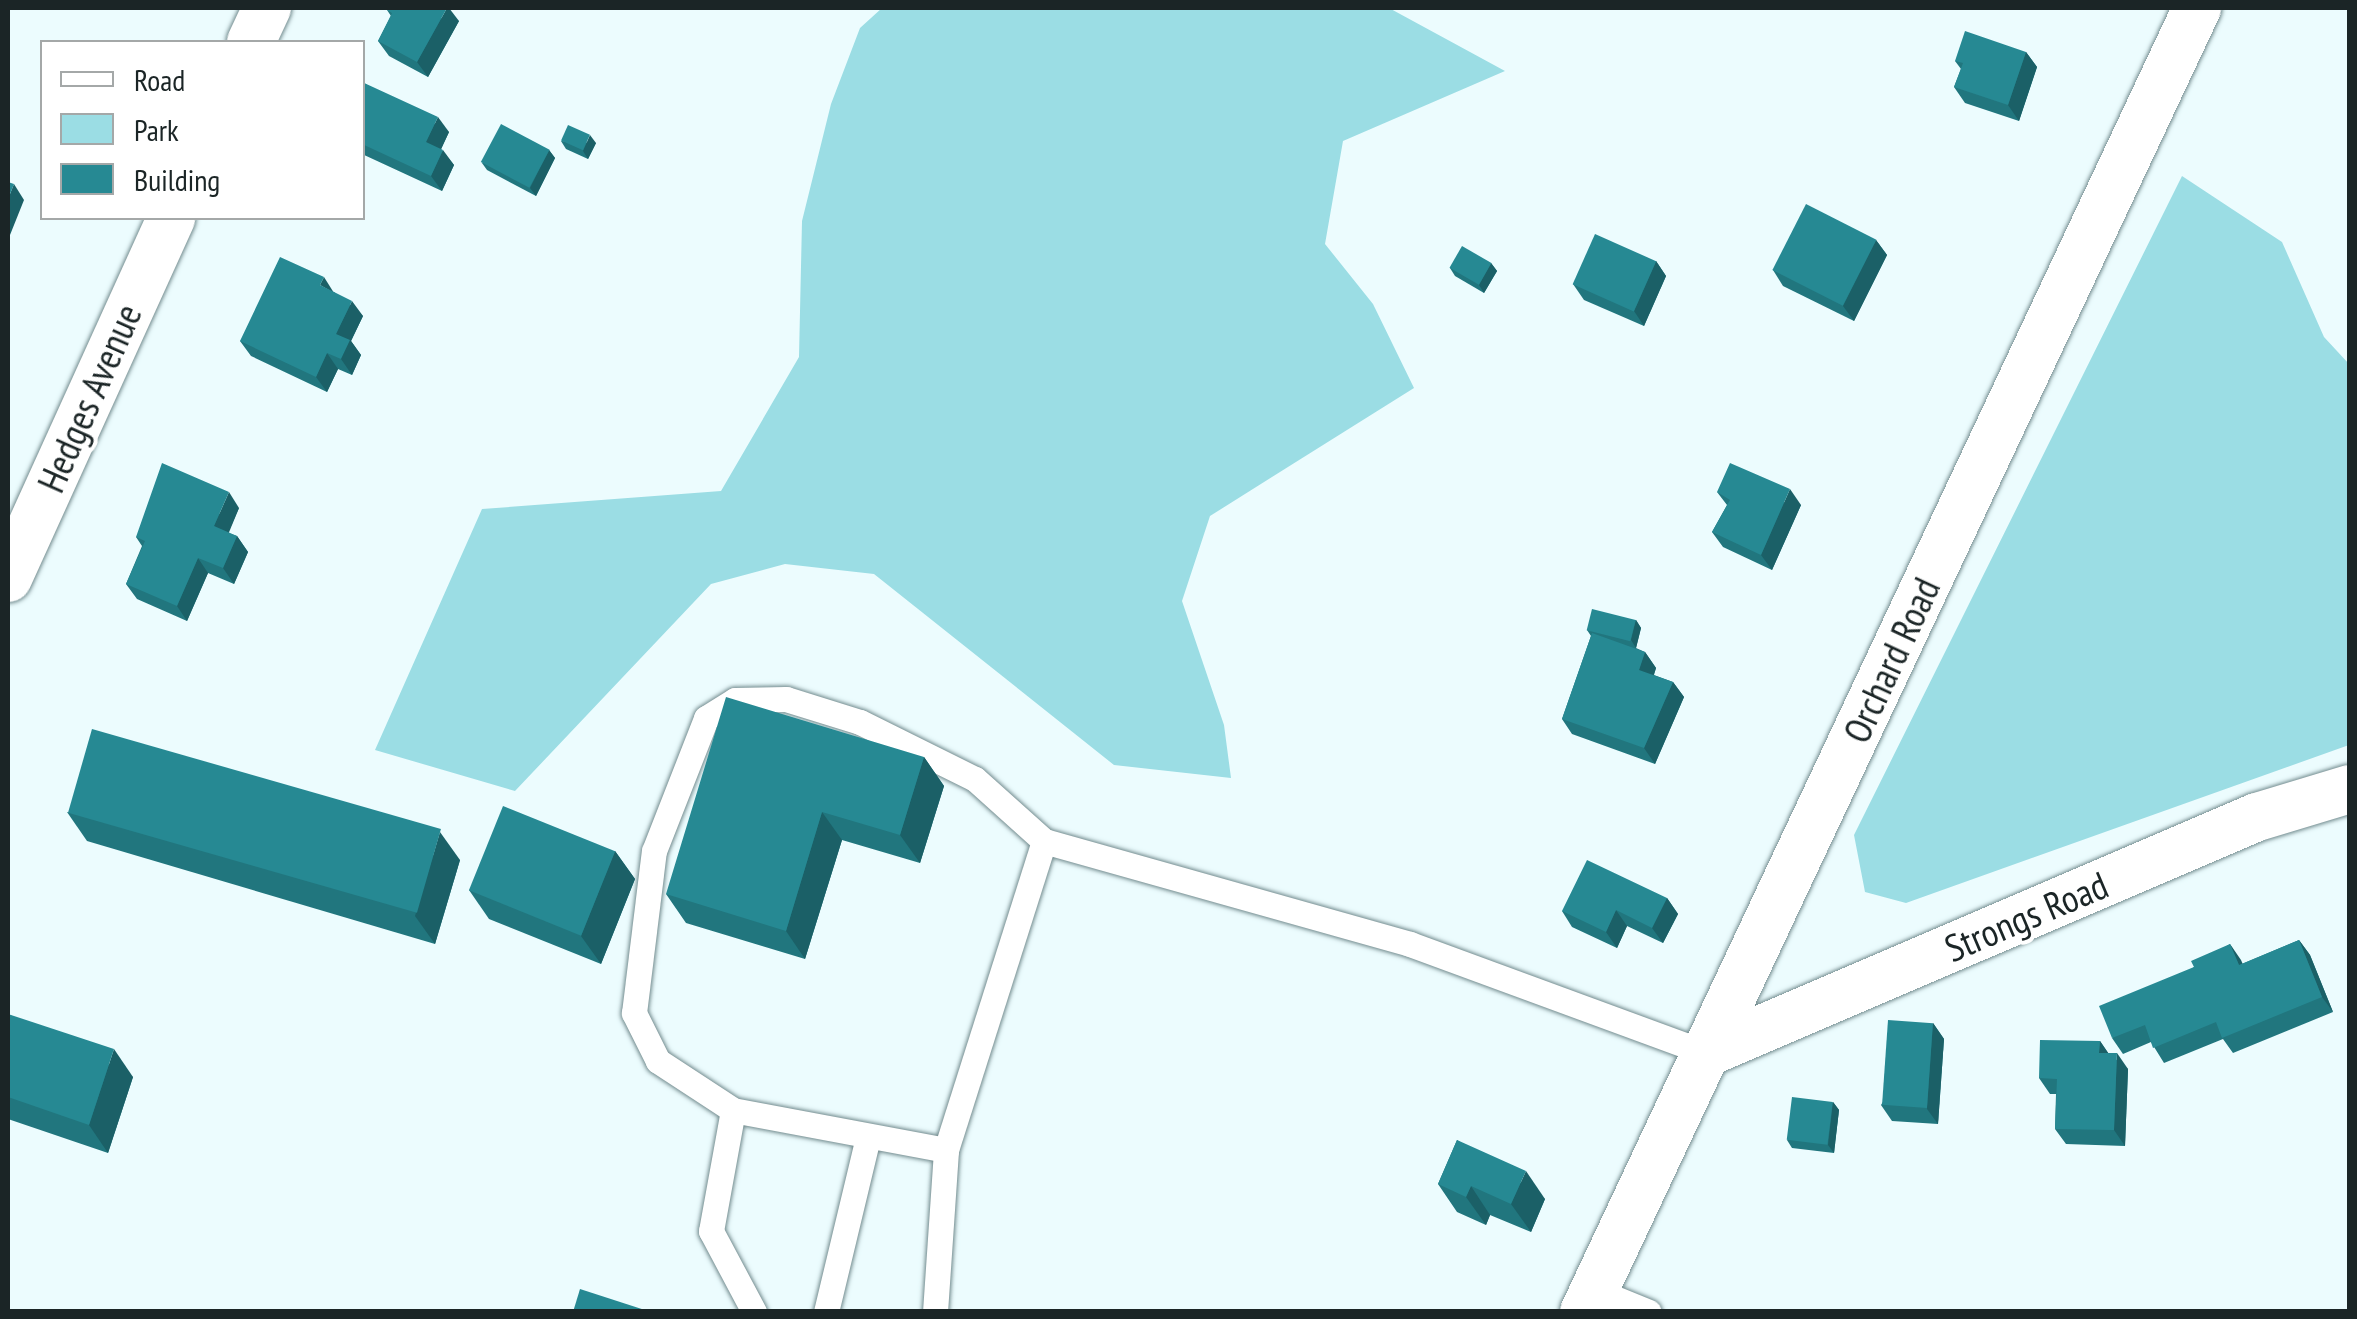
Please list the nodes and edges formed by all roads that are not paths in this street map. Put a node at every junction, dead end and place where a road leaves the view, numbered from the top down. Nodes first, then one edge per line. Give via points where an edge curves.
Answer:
1 (267, 8) edge
2 (2198, 8) edge
3 (252, 40) edge
4 (171, 220) edge
5 (8, 578) edge
6 (2350, 789) edge
7 (1044, 841) junction
8 (1706, 1053) junction
9 (733, 1110) junction
10 (868, 1136) junction
11 (946, 1150) junction
12 (1590, 1301) edge
13 (754, 1312) edge
14 (826, 1312) edge
15 (935, 1312) edge
16 (1649, 1312) edge

1 - 3 street
2 - 8 street, Orchard Road
4 - 5 street, Hedges Avenue
6 - 8 street, Strongs Road via 2257,817
7 - 8 lane via 1410,944
7 - 9 lane via 974,779 860,722 786,698 736,700 706,718 654,851 634,1013 658,1060
7 - 11 lane
8 - 12 street, Orchard Road
9 - 10 lane
9 - 13 lane via 711,1231
10 - 11 lane
10 - 14 lane
11 - 15 lane
12 - 16 lane

